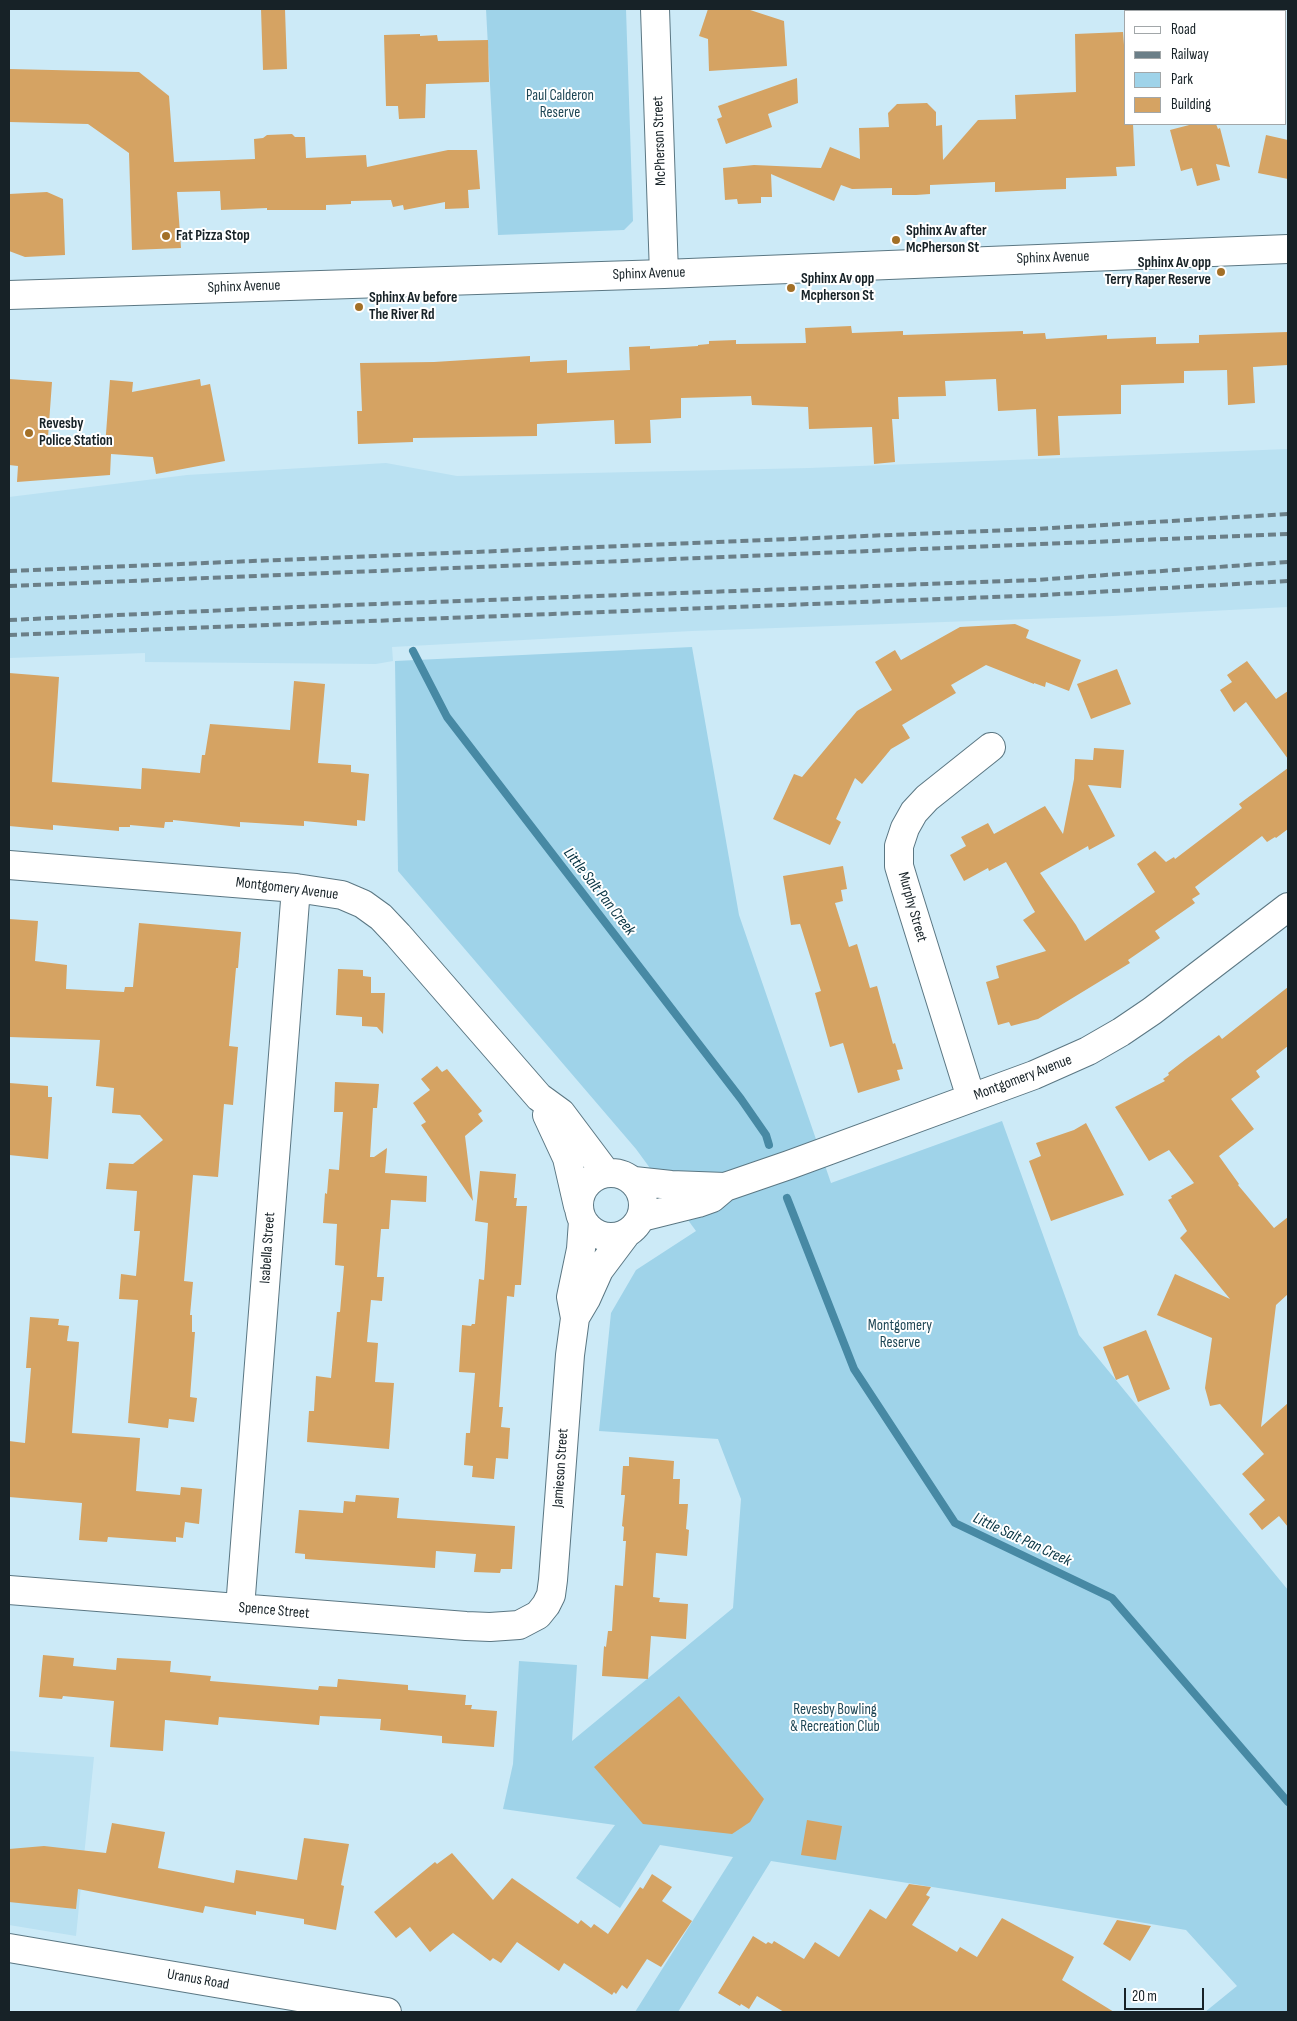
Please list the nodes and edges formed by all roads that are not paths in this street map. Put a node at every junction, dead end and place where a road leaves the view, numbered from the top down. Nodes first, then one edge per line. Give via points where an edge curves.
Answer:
1 (655, 9) edge
2 (1288, 249) edge
3 (664, 274) junction
4 (9, 295) edge
5 (991, 747) dead end
6 (9, 865) edge
7 (296, 888) junction
8 (1288, 907) edge
9 (539, 1098) junction
10 (971, 1098) junction
11 (606, 1173) junction
12 (634, 1181) junction
13 (735, 1184) junction
14 (581, 1214) junction
15 (634, 1225) junction
16 (575, 1318) junction
17 (9, 1590) edge
18 (240, 1608) junction
19 (538, 1616) joint
20 (9, 1948) edge
21 (387, 2012) edge

1 - 3 street, McPherson Street
2 - 3 street, Sphinx Avenue
3 - 4 street, Sphinx Avenue
5 - 10 street, Murphy Street via 927,798 904,828 899,846 904,886
6 - 7 street, Montgomery Avenue
7 - 9 street, Montgomery Avenue via 342,895 381,917
7 - 18 street, Isabella Street
8 - 10 street, Montgomery Avenue via 1121,1032 1060,1064
9 - 11 street, Montgomery Avenue via 561,1113
9 - 14 street, Montgomery Avenue via 567,1158
10 - 13 street, Montgomery Avenue
11 - 12 street via 621,1174
11 - 14 street via 593,1178 582,1190
12 - 13 street, Montgomery Avenue via 664,1185
12 - 15 street via 644,1201
13 - 15 street, Montgomery Avenue via 712,1198
14 - 15 street via 595,1233 602,1236 618,1237
14 - 16 street, Jamieson Street via 581,1249 571,1297
15 - 16 street, Jamieson Street via 599,1270
16 - 19 street, Jamieson Street via 553,1580 546,1605
17 - 18 street, Spence Street
18 - 19 street, Spence Street via 490,1627 519,1625
20 - 21 street, Uranus Road

